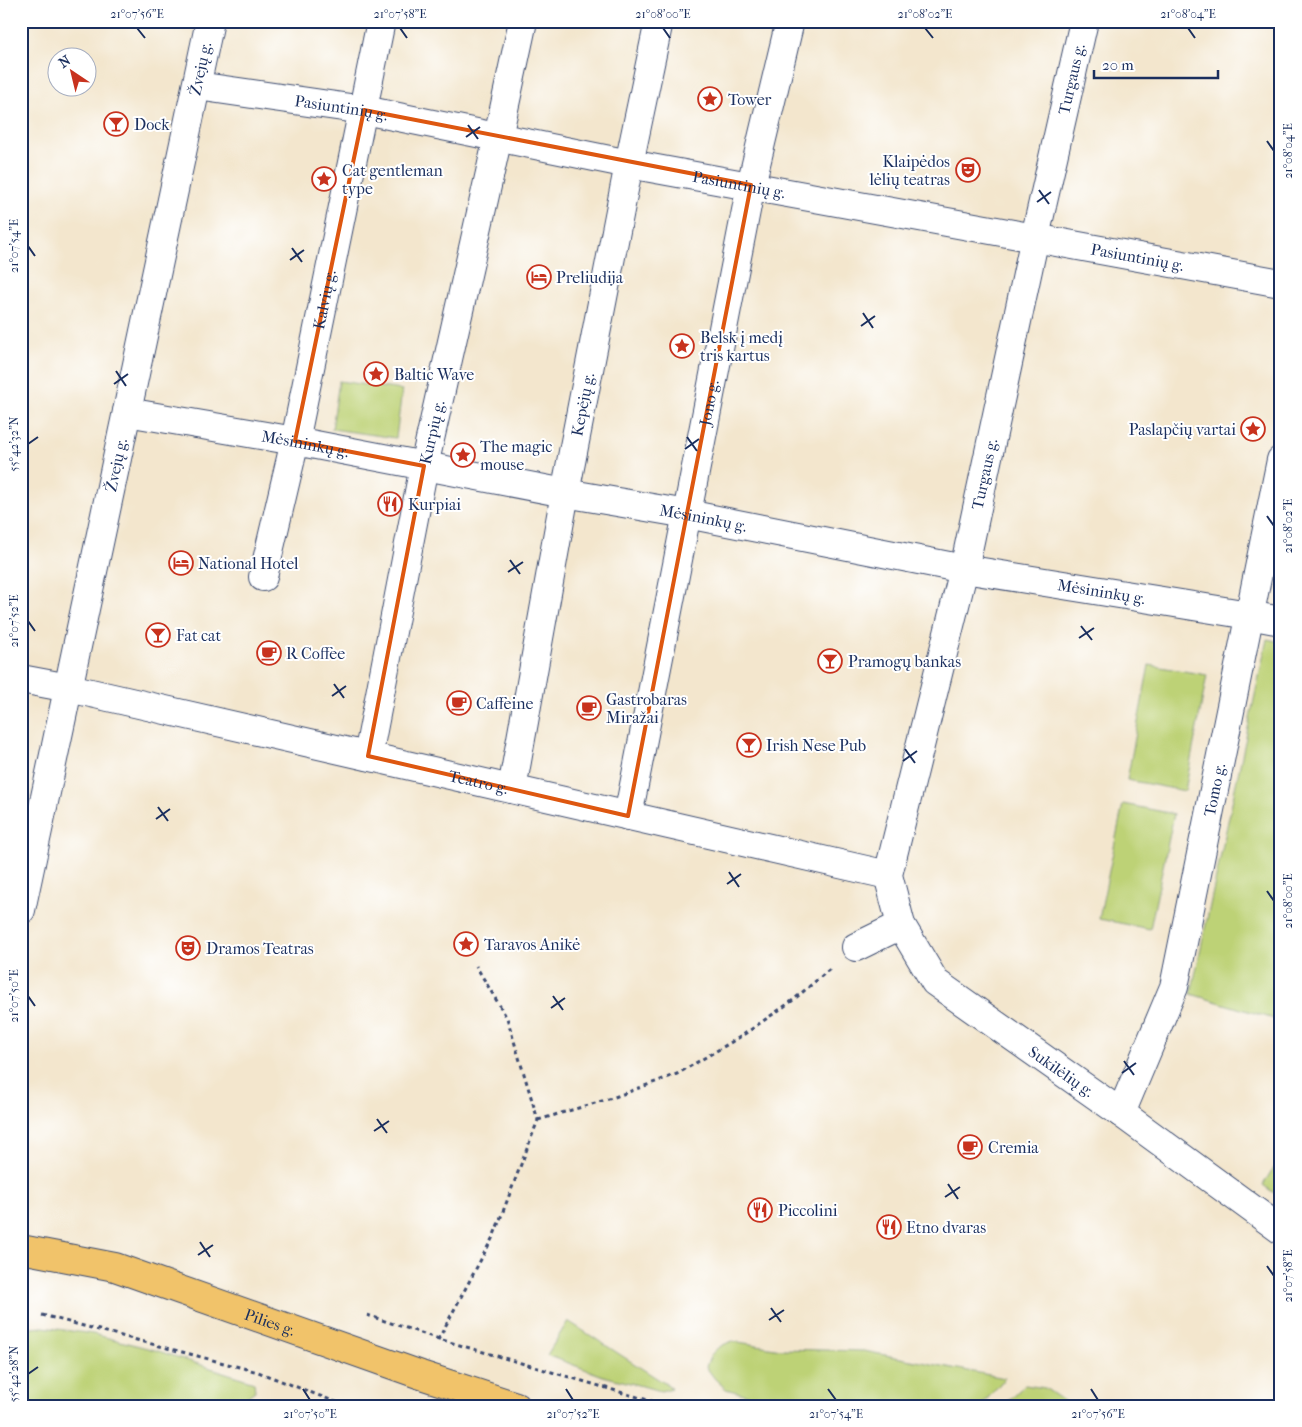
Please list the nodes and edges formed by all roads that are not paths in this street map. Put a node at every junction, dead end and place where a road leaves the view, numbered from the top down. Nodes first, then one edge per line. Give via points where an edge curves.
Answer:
1 (210, 21) edge
2 (381, 21) edge
3 (522, 21) edge
4 (659, 21) edge
5 (790, 21) edge
6 (1084, 21) edge
7 (197, 86) junction
8 (364, 110) junction
9 (498, 137) junction
10 (629, 164) junction
11 (752, 186) junction
12 (1035, 237) junction
13 (1281, 283) edge
14 (127, 412) junction
15 (295, 441) junction
16 (1281, 460) edge
17 (424, 466) junction
18 (564, 493) junction
19 (686, 514) junction
20 (964, 569) junction
21 (263, 577) dead end
22 (1249, 615) junction
23 (1281, 621) edge
24 (21, 679) edge
25 (68, 688) junction
26 (368, 756) junction
27 (512, 789) junction
28 (628, 816) junction
29 (888, 874) junction
30 (21, 910) edge
31 (901, 925) junction
32 (856, 947) road end
33 (1122, 1113) junction
34 (1281, 1230) edge
35 (21, 1249) edge
36 (516, 1406) edge

1 - 7 street, Žvejų g.
2 - 8 street, Kalvių g.
3 - 9 street, Kurpių g.
4 - 10 street, Kepėjų g.
5 - 11 street, Jono g.
6 - 12 street, Turgaus g.
7 - 8 street, Pasiuntinių g.
7 - 14 street, Žvejų g.
8 - 9 street, Pasiuntinių g.
8 - 15 street, Kalvių g.
9 - 10 street, Pasiuntinių g.
9 - 17 street, Kurpių g.
10 - 11 street, Pasiuntinių g.
10 - 18 street, Kepėjų g.
11 - 12 street, Pasiuntinių g.
11 - 19 street, Jono g.
12 - 13 street, Pasiuntinių g.
12 - 20 street, Turgaus g.
14 - 15 street, Mėsininkų g.
14 - 25 street, Žvejų g.
15 - 17 street, Mėsininkų g.
15 - 21 street, Kalvių g.
16 - 22 street, Tomo g.
17 - 18 street, Mėsininkų g.
17 - 26 street, Kurpių g.
18 - 19 street, Mėsininkų g.
18 - 27 street, Kepėjų g.
19 - 20 street, Mėsininkų g.
19 - 28 street, Jono g.
20 - 22 street, Mėsininkų g.
20 - 29 street, Turgaus g.
22 - 23 street, Mėsininkų g.
22 - 33 street, Tomo g. via 1174,987
24 - 25 street, Teatro g.
25 - 26 street, Teatro g.
25 - 30 street, Žvejų g.
26 - 27 street, Teatro g.
27 - 28 street, Teatro g.
28 - 29 street, Teatro g.
29 - 31 street, Turgaus g.
31 - 32 street
31 - 33 street, Sukilėlių g. via 935,982
33 - 34 street, Sukilėlių g.
35 - 36 main road, Pilies g. via 115,1267

